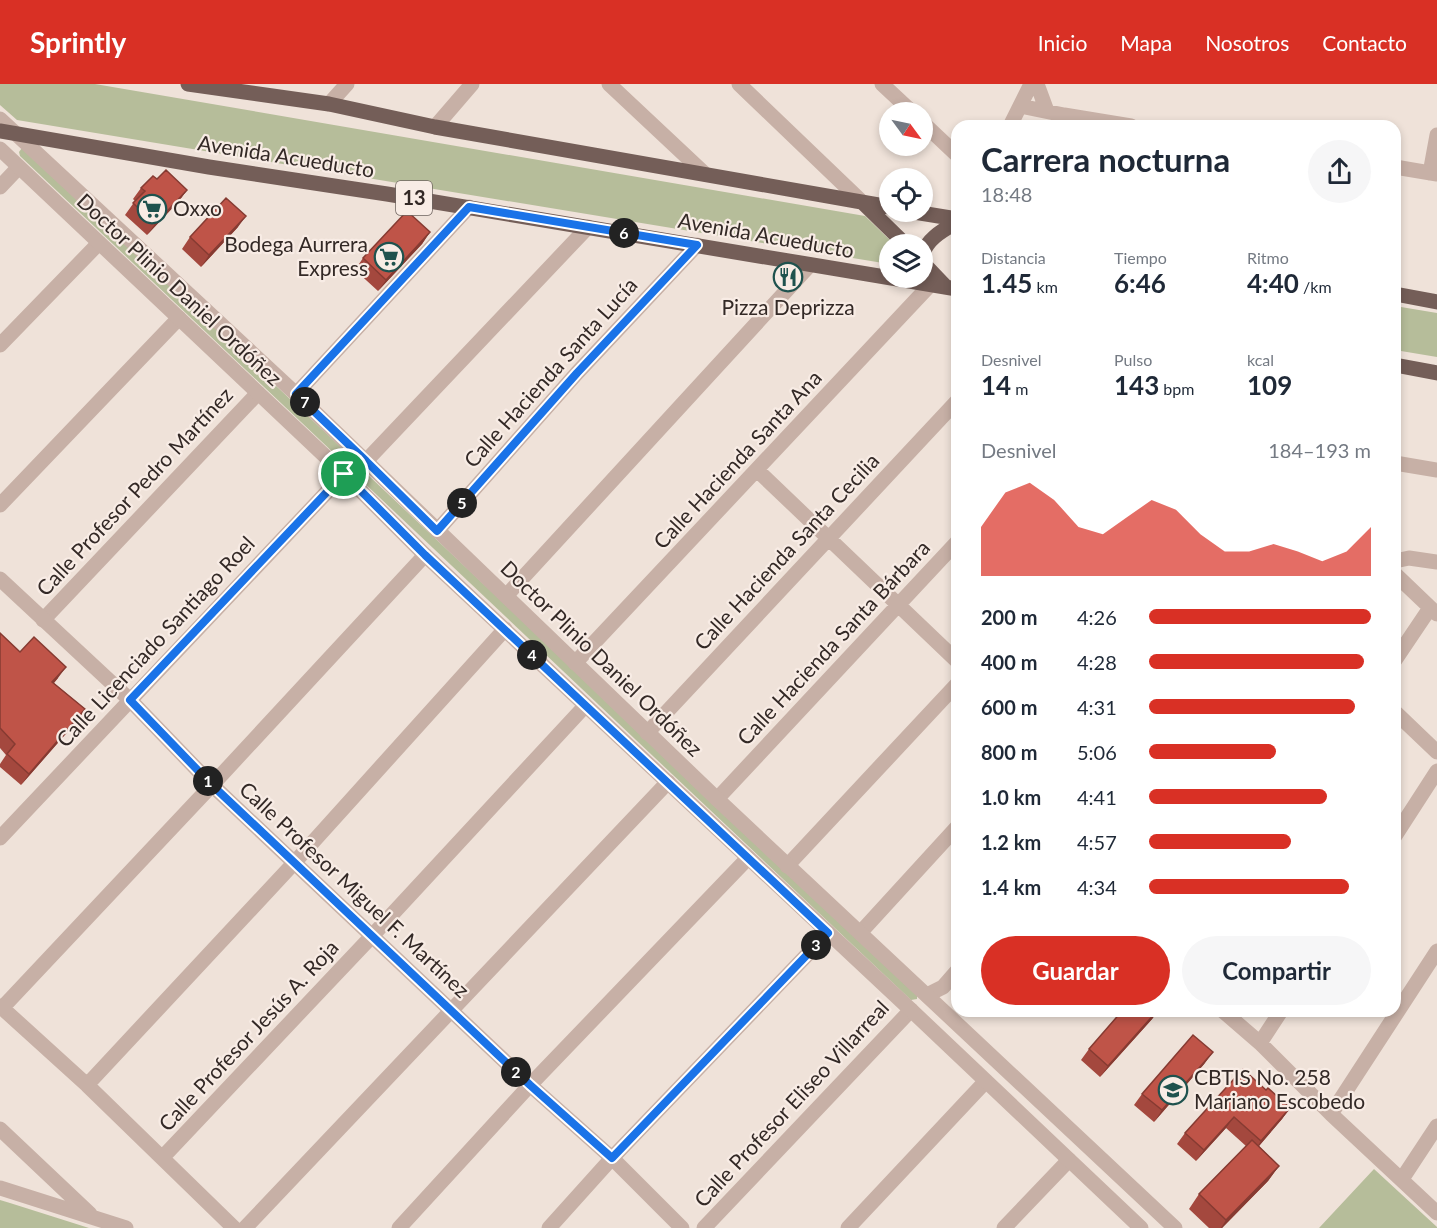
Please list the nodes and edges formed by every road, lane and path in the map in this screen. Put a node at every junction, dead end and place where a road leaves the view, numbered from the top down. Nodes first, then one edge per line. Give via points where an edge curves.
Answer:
1 (188, 84) edge
2 (347, 84) edge
3 (472, 84) edge
4 (609, 84) edge
5 (739, 84) edge
6 (882, 84) edge
7 (1031, 84) edge
8 (1037, 84) edge
9 (224, 86) edge
10 (901, 102) edge
11 (329, 104) junction
12 (1020, 106) junction
13 (1051, 117) edge
14 (0, 119) edge
15 (1013, 120) edge
16 (1078, 120) edge
17 (435, 126) junction
18 (0, 131) edge
19 (933, 132) edge
20 (17, 134) junction
21 (1437, 135) edge
22 (0, 149) edge
23 (951, 149) edge
24 (18, 168) junction
25 (1401, 168) edge
26 (1434, 173) edge
27 (705, 174) junction
28 (0, 187) edge
29 (862, 202) junction
30 (879, 205) edge
31 (469, 207) junction
32 (933, 216) edge
33 (951, 220) edge
34 (951, 225) edge
35 (588, 227) junction
36 (895, 234) edge
37 (933, 238) edge
38 (99, 243) junction
39 (697, 245) junction
40 (810, 265) junction
41 (933, 271) edge
42 (948, 289) edge
43 (1401, 295) edge
44 (1437, 302) edge
45 (179, 318) junction
46 (0, 345) edge
47 (1401, 366) edge
48 (1437, 373) edge
49 (258, 393) junction
50 (296, 394) junction
51 (951, 407) edge
52 (366, 461) junction
53 (1401, 464) edge
54 (757, 470) junction
55 (1437, 470) edge
56 (344, 474) junction
57 (0, 505) edge
58 (437, 531) junction
59 (828, 538) junction
60 (951, 548) edge
61 (425, 555) junction
62 (1401, 560) edge
63 (1437, 562) edge
64 (0, 579) edge
65 (1401, 580) edge
66 (506, 596) junction
67 (897, 605) junction
68 (1433, 611) edge
69 (43, 620) junction
70 (505, 629) junction
71 (1401, 652) edge
72 (951, 655) edge
73 (575, 663) junction
74 (951, 690) edge
75 (130, 700) junction
76 (585, 706) junction
77 (1401, 718) edge
78 (647, 733) junction
79 (1437, 752) edge
80 (1437, 771) edge
81 (668, 782) junction
82 (212, 785) junction
83 (717, 799) junction
84 (1401, 827) edge
85 (951, 833) edge
86 (0, 838) edge
87 (748, 858) junction
88 (294, 863) junction
89 (787, 866) junction
90 (828, 933) junction
91 (860, 933) junction
92 (372, 936) junction
93 (1437, 951) edge
94 (951, 978) edge
95 (927, 995) junction
96 (1401, 1006) edge
97 (1, 1007) edge
98 (450, 1010) junction
99 (911, 1010) junction
100 (1230, 1017) edge
101 (1277, 1017) edge
102 (1394, 1017) edge
103 (1260, 1043) junction
104 (986, 1082) junction
105 (87, 1085) junction
106 (530, 1085) junction
107 (1331, 1114) junction
108 (1437, 1126) edge
109 (0, 1129) edge
110 (162, 1158) junction
111 (612, 1158) junction
112 (1069, 1160) junction
113 (1402, 1179) junction
114 (0, 1188) edge
115 (1437, 1213) edge
116 (94, 1218) junction
117 (126, 1228) edge
118 (234, 1228) edge
119 (245, 1228) edge
120 (399, 1228) edge
121 (549, 1228) edge
122 (682, 1228) edge
123 (704, 1228) edge
124 (848, 1228) edge
125 (1004, 1228) edge
126 (1141, 1228) edge
127 (1175, 1228) edge

1 - 9 main road
2 - 11 street
3 - 17 street
4 - 27 street
5 - 29 street
6 - 10 street
7 - 12 street
8 - 13 street
9 - 11 main road
11 - 17 main road
12 - 13 street
12 - 15 street
13 - 16 street
14 - 20 street, Doctor Plinio Daniel Ordóñez
17 - 27 main road
18 - 20 main road, Avenida Acueducto / 13
19 - 23 street
20 - 31 main road, Avenida Acueducto / 13
20 - 50 street, Doctor Plinio Daniel Ordóñez
21 - 26 street
22 - 24 street, Doctor Plinio Daniel Ordóñez
24 - 28 street
24 - 38 street, Doctor Plinio Daniel Ordóñez
25 - 26 street
27 - 29 main road
29 - 30 main road
29 - 36 main road
31 - 35 main road, Avenida Acueducto / 13
31 - 50 street
32 - 33 main road
34 - 37 main road
35 - 39 main road, Avenida Acueducto / 13
35 - 52 street, Calle Licenciado Santiago Roel
38 - 45 street, Doctor Plinio Daniel Ordóñez
38 - 46 street
39 - 40 main road, Avenida Acueducto / 13
39 - 58 street, Calle Hacienda Santa Lucía
40 - 42 main road, Avenida Acueducto / 13
40 - 66 street
41 - 42 main road
42 - 54 street, Calle Hacienda Santa Ana
43 - 44 main road
45 - 49 street, Doctor Plinio Daniel Ordóñez
45 - 57 street
47 - 48 main road
49 - 56 street, Doctor Plinio Daniel Ordóñez
49 - 69 street, Calle Profesor Pedro Martínez
50 - 52 street, Doctor Plinio Daniel Ordóñez
51 - 59 street, Calle Hacienda Santa Cecilia
52 - 56 street, Calle Licenciado Santiago Roel
52 - 58 street, Doctor Plinio Daniel Ordóñez
53 - 55 street
54 - 59 street
54 - 73 street, Calle Hacienda Santa Ana
56 - 61 street, Doctor Plinio Daniel Ordóñez
56 - 75 street, Calle Licenciado Santiago Roel
58 - 66 street, Doctor Plinio Daniel Ordóñez
59 - 67 street
59 - 78 street, Calle Hacienda Santa Cecilia
60 - 67 street, Calle Hacienda Santa Bárbara
61 - 70 street, Doctor Plinio Daniel Ordóñez
61 - 82 street
62 - 63 street
64 - 69 street, Calle Profesor Miguel F. Martínez
65 - 68 street
66 - 73 street, Doctor Plinio Daniel Ordóñez
67 - 72 street
67 - 83 street, Calle Hacienda Santa Bárbara
68 - 71 street
69 - 75 street, Calle Profesor Miguel F. Martínez
70 - 76 street, Doctor Plinio Daniel Ordóñez
70 - 88 street
73 - 78 street, Doctor Plinio Daniel Ordóñez
74 - 89 street
75 - 82 street, Calle Profesor Miguel F. Martínez
75 - 86 street, Calle Licenciado Santiago Roel
76 - 81 street, Doctor Plinio Daniel Ordóñez
76 - 92 street, Calle Profesor Jesús A. Roja
77 - 79 street
78 - 83 street, Doctor Plinio Daniel Ordóñez
80 - 84 street
81 - 87 street, Doctor Plinio Daniel Ordóñez
81 - 98 street
82 - 88 street, Calle Profesor Miguel F. Martínez
82 - 97 street
83 - 89 street, Doctor Plinio Daniel Ordóñez
85 - 91 street
87 - 90 street, Doctor Plinio Daniel Ordóñez
87 - 106 street
88 - 92 street, Calle Profesor Miguel F. Martínez
88 - 105 street
89 - 91 street, Doctor Plinio Daniel Ordóñez
90 - 99 street, Doctor Plinio Daniel Ordóñez
90 - 111 street
91 - 95 street, Doctor Plinio Daniel Ordóñez
92 - 98 street, Calle Profesor Miguel F. Martínez
92 - 110 street, Calle Profesor Jesús A. Roja
93 - 96 street
94 - 95 street, Calle Profesor Eliseo Villarreal
95 - 99 street, Calle Profesor Eliseo Villarreal
95 - 127 street, Doctor Plinio Daniel Ordóñez
97 - 105 street
98 - 106 street, Calle Profesor Miguel F. Martínez
98 - 119 street
99 - 104 street, Doctor Plinio Daniel Ordóñez
99 - 123 street, Calle Profesor Eliseo Villarreal
100 - 103 street
101 - 103 street
102 - 107 street
103 - 107 street
104 - 112 street, Doctor Plinio Daniel Ordóñez
104 - 124 street
105 - 110 street
106 - 111 street, Calle Profesor Miguel F. Martínez
106 - 120 street
107 - 113 street
108 - 113 street
109 - 116 street
110 - 118 street
111 - 121 street
111 - 122 street, Calle Profesor Miguel F. Martínez
112 - 125 street
112 - 126 street, Doctor Plinio Daniel Ordóñez
113 - 115 street
114 - 116 street
116 - 117 street

